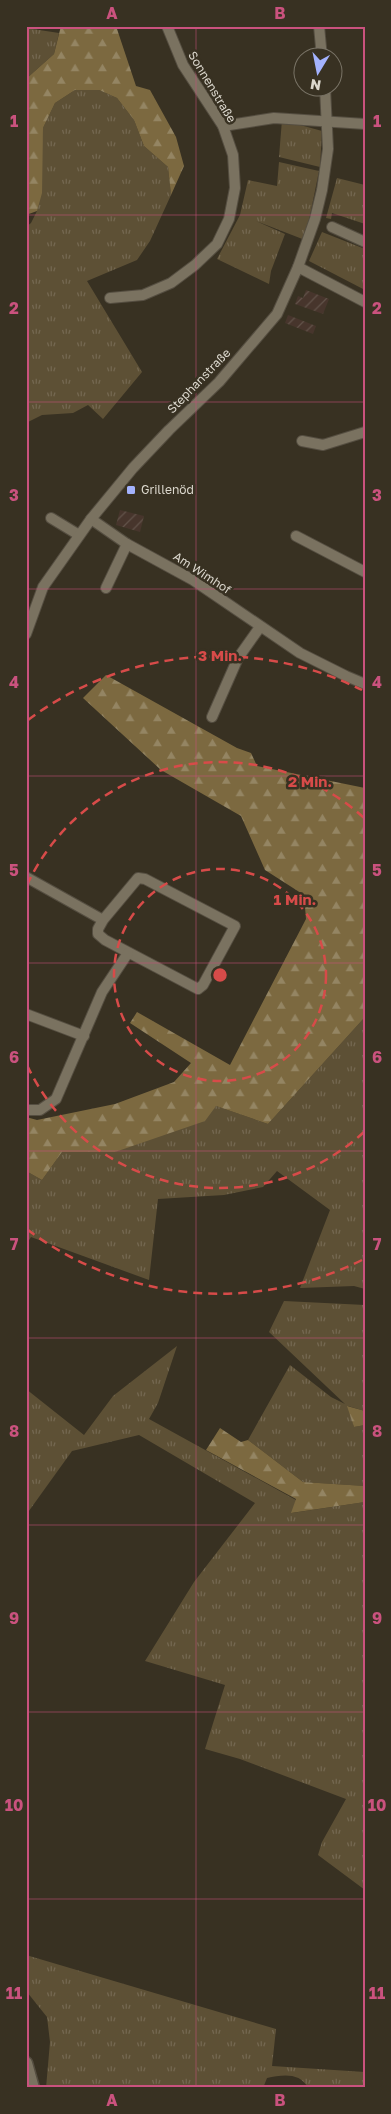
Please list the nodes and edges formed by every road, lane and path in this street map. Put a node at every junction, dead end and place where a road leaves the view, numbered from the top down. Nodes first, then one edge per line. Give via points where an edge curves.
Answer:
1 (167, 26) edge
2 (319, 26) edge
3 (321, 48) edge
4 (326, 98) edge
5 (328, 123) junction
6 (365, 124) edge
7 (223, 126) junction
8 (332, 227) dead end
9 (365, 242) edge
10 (298, 267) junction
11 (110, 298) dead end
12 (365, 302) edge
13 (365, 432) edge
14 (302, 441) dead end
15 (51, 518) dead end
16 (91, 519) junction
17 (79, 535) junction
18 (296, 536) dead end
19 (127, 544) junction
20 (365, 572) edge
21 (106, 588) dead end
22 (260, 627) junction
23 (26, 634) edge
24 (365, 684) edge
25 (212, 717) dead end
26 (26, 877) edge
27 (103, 920) junction
28 (128, 953) junction
29 (26, 1014) edge
30 (84, 1036) junction
31 (26, 1110) edge
32 (26, 2063) edge
33 (33, 2088) edge

1 - 7 street, Sonnenstraße via 183,65
2 - 3 street
4 - 5 street, Stephanstraße
5 - 6 street
5 - 7 street via 274,118
5 - 10 street, Stephanstraße via 322,190
7 - 11 street, Sonnenstraße via 233,155 235,188 229,218 217,244 171,283 143,295
8 - 9 street
10 - 12 street
10 - 16 street, Stephanstraße via 276,314 219,382 138,463
13 - 14 street via 322,445
15 - 17 street
16 - 17 street, Stephanstraße
16 - 19 street, Am Wimhof
17 - 23 street, Stephanstraße via 44,588
18 - 20 street
19 - 21 street
19 - 22 street, Am Wimhof via 193,580
22 - 24 street, Am Wimhof via 300,653
22 - 25 street via 238,658
26 - 27 street
27 - 28 street via 98,934
27 - 28 street via 138,878 235,926 198,989
28 - 30 street via 102,992
29 - 30 street
30 - 31 street via 56,1099 40,1110
32 - 33 street

